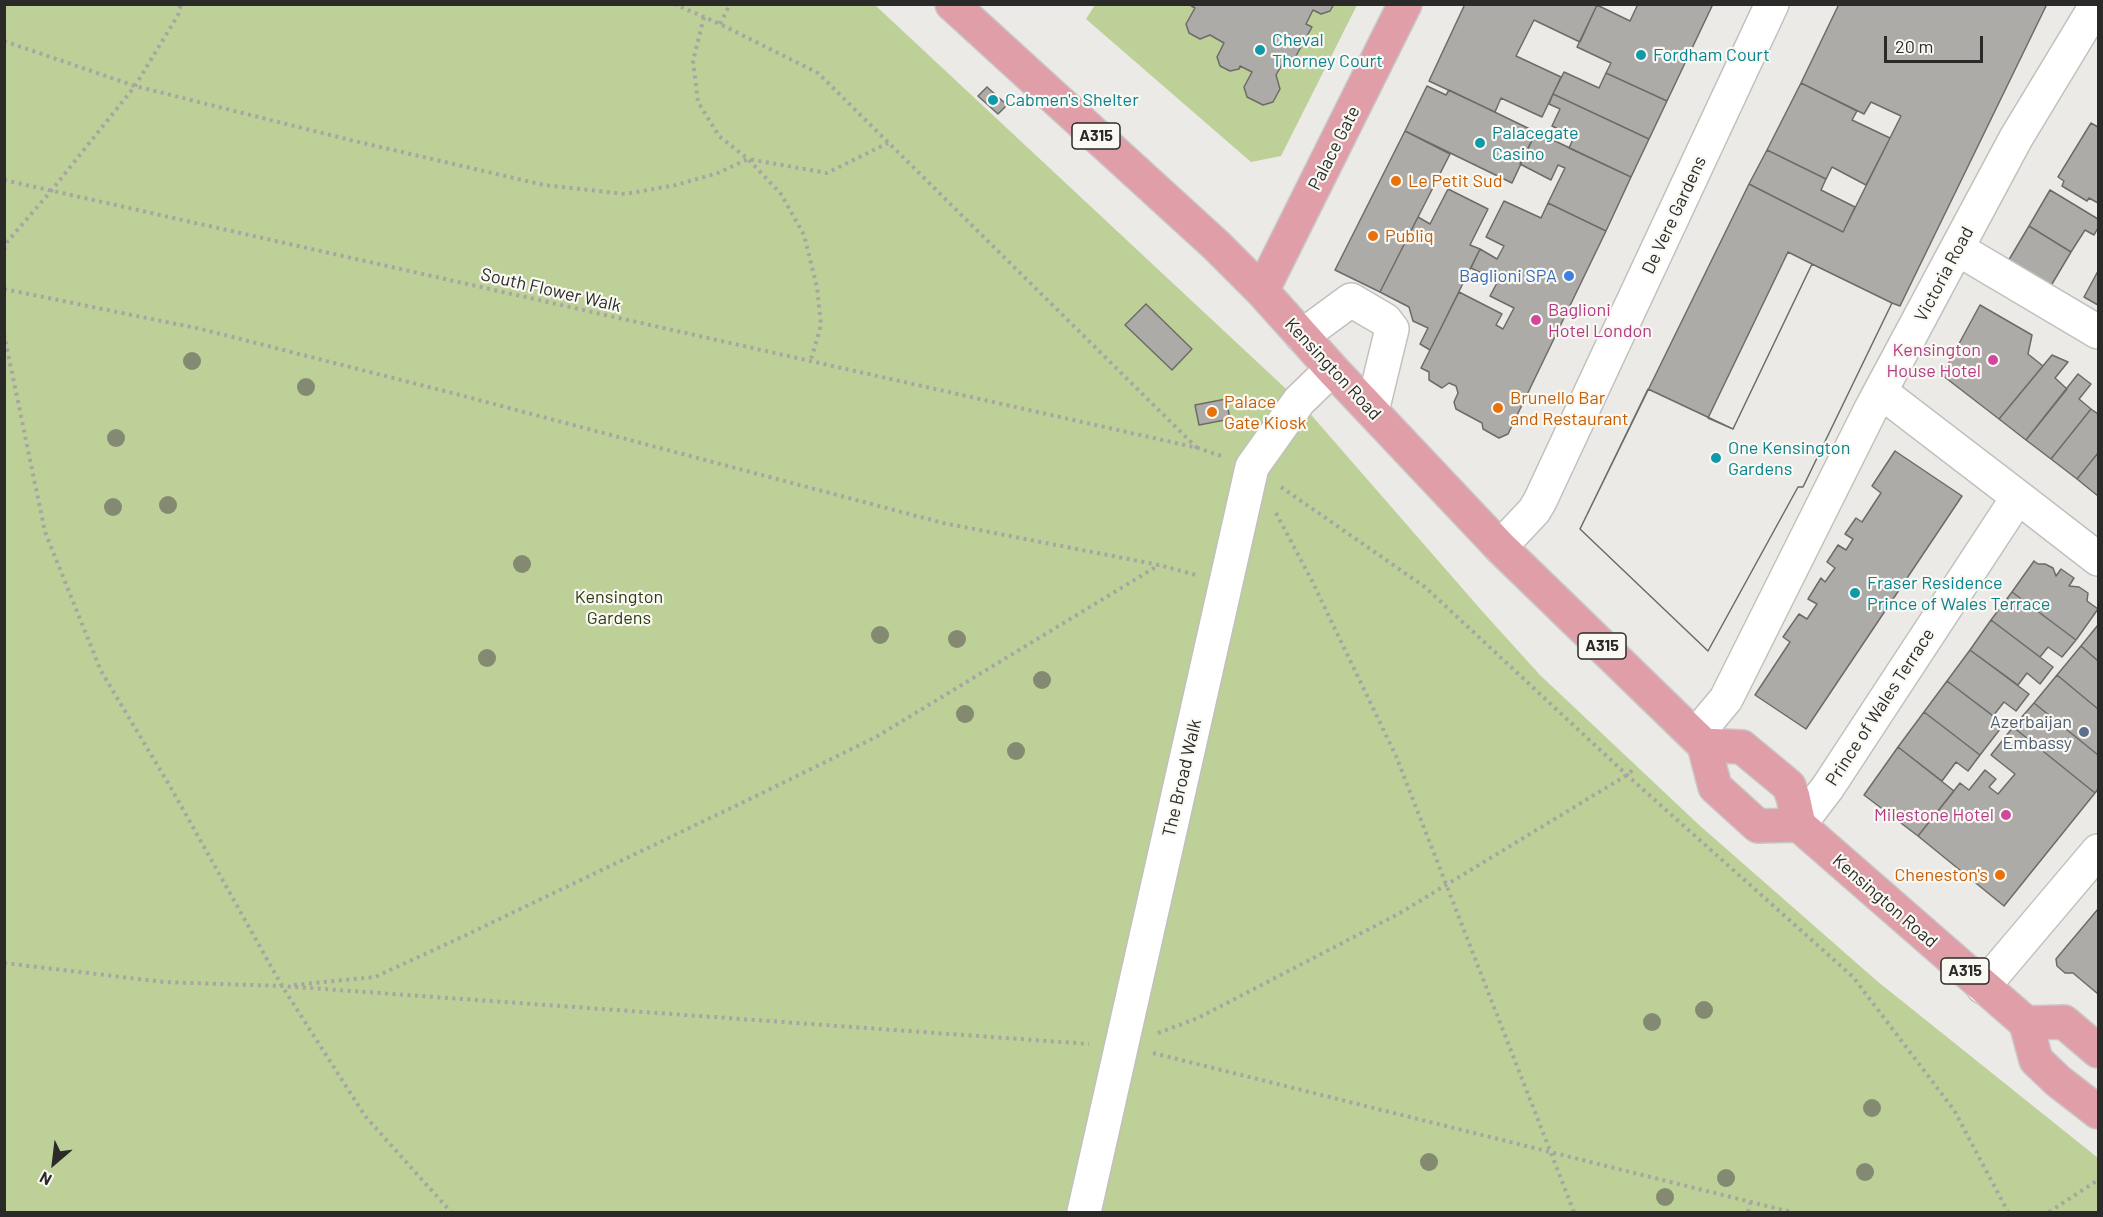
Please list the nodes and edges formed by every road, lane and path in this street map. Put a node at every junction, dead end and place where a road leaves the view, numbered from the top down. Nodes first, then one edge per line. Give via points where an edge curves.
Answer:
1 (181, 4) edge
2 (674, 4) edge
3 (730, 4) edge
4 (952, 4) edge
5 (1405, 4) edge
6 (1773, 4) edge
7 (2097, 4) edge
8 (704, 17) junction
9 (720, 24) junction
10 (4, 41) edge
11 (135, 86) junction
12 (888, 143) junction
13 (748, 159) junction
14 (4, 180) edge
15 (51, 191) junction
16 (1958, 249) junction
17 (4, 250) edge
18 (4, 289) edge
19 (1262, 291) junction
20 (2098, 332) edge
21 (4, 334) edge
22 (1302, 336) junction
23 (810, 363) junction
24 (1332, 369) junction
25 (1881, 392) junction
26 (1372, 411) junction
27 (1252, 467) junction
28 (2018, 497) junction
29 (1500, 547) junction
30 (2098, 559) edge
31 (1159, 565) junction
32 (1225, 583) junction
33 (1699, 741) junction
34 (1634, 768) dead end
35 (1627, 776) junction
36 (1798, 825) junction
37 (2098, 851) edge
38 (1447, 886) junction
39 (4, 963) edge
40 (282, 986) junction
41 (1983, 987) junction
42 (2026, 1023) junction
43 (1122, 1046) junction
44 (2098, 1051) edge
45 (2098, 1112) edge
46 (1551, 1151) junction
47 (2098, 1180) edge
48 (1750, 1203) junction
49 (451, 1212) edge
50 (1084, 1212) edge
51 (1575, 1212) edge
52 (1748, 1212) edge
53 (1791, 1212) edge
54 (2008, 1212) edge
55 (2049, 1212) edge

1 - 11 path
2 - 8 path
3 - 9 path
4 - 19 main road, Kensington Road / A315
5 - 19 main road, Palace Gate
6 - 29 street, De Vere Gardens via 1540,501
7 - 16 street, Victoria Road via 2021,129
8 - 9 path
8 - 13 path via 693,61 698,102 719,136
9 - 12 path via 818,73
10 - 11 path
11 - 13 path via 544,185 624,194 676,185
11 - 15 path
12 - 13 path via 827,173
12 - 23 path, South Flower Walk via 1198,448
13 - 23 path via 781,194 804,235 817,287 821,325
14 - 15 path, South Flower Walk
15 - 17 path
15 - 23 path, South Flower Walk
16 - 20 street
16 - 25 street, Victoria Road
18 - 31 path via 201,329 943,523
19 - 22 main road, Kensington Road / A315
21 - 40 path via 45,532 101,671
22 - 24 main road, Kensington Road / A315
22 - 26 street via 1351,300 1385,320 1392,329
24 - 26 main road, Kensington Road / A315
24 - 27 street, The Broad Walk via 1299,401
25 - 28 street
25 - 33 street, Victoria Road via 1726,699
26 - 29 main road, Kensington Road / A315
27 - 32 street, The Broad Walk
27 - 35 path via 1425,587
27 - 38 path via 1396,756
28 - 30 street
28 - 36 street, Prince of Wales Terrace via 1828,787
29 - 33 main road, Kensington Road / A315
31 - 32 path
31 - 40 path via 876,737 496,921 375,977
32 - 43 street, The Broad Walk
33 - 36 main road via 1742,747 1769,769 1789,786
33 - 36 main road via 1715,787 1758,826
34 - 35 path
35 - 38 path
35 - 54 path via 1853,977 1954,1110
36 - 41 main road, Kensington Road / A315
37 - 41 street
38 - 43 path via 1198,1018
38 - 46 path
39 - 40 path via 164,982
40 - 43 path
40 - 49 path via 365,1116
41 - 42 main road, Kensington Road / A315
42 - 44 main road via 2064,1022
42 - 45 main road via 2036,1060
43 - 46 path
43 - 50 street, The Broad Walk
46 - 48 path
46 - 51 path
47 - 55 path
48 - 52 path
48 - 53 path

